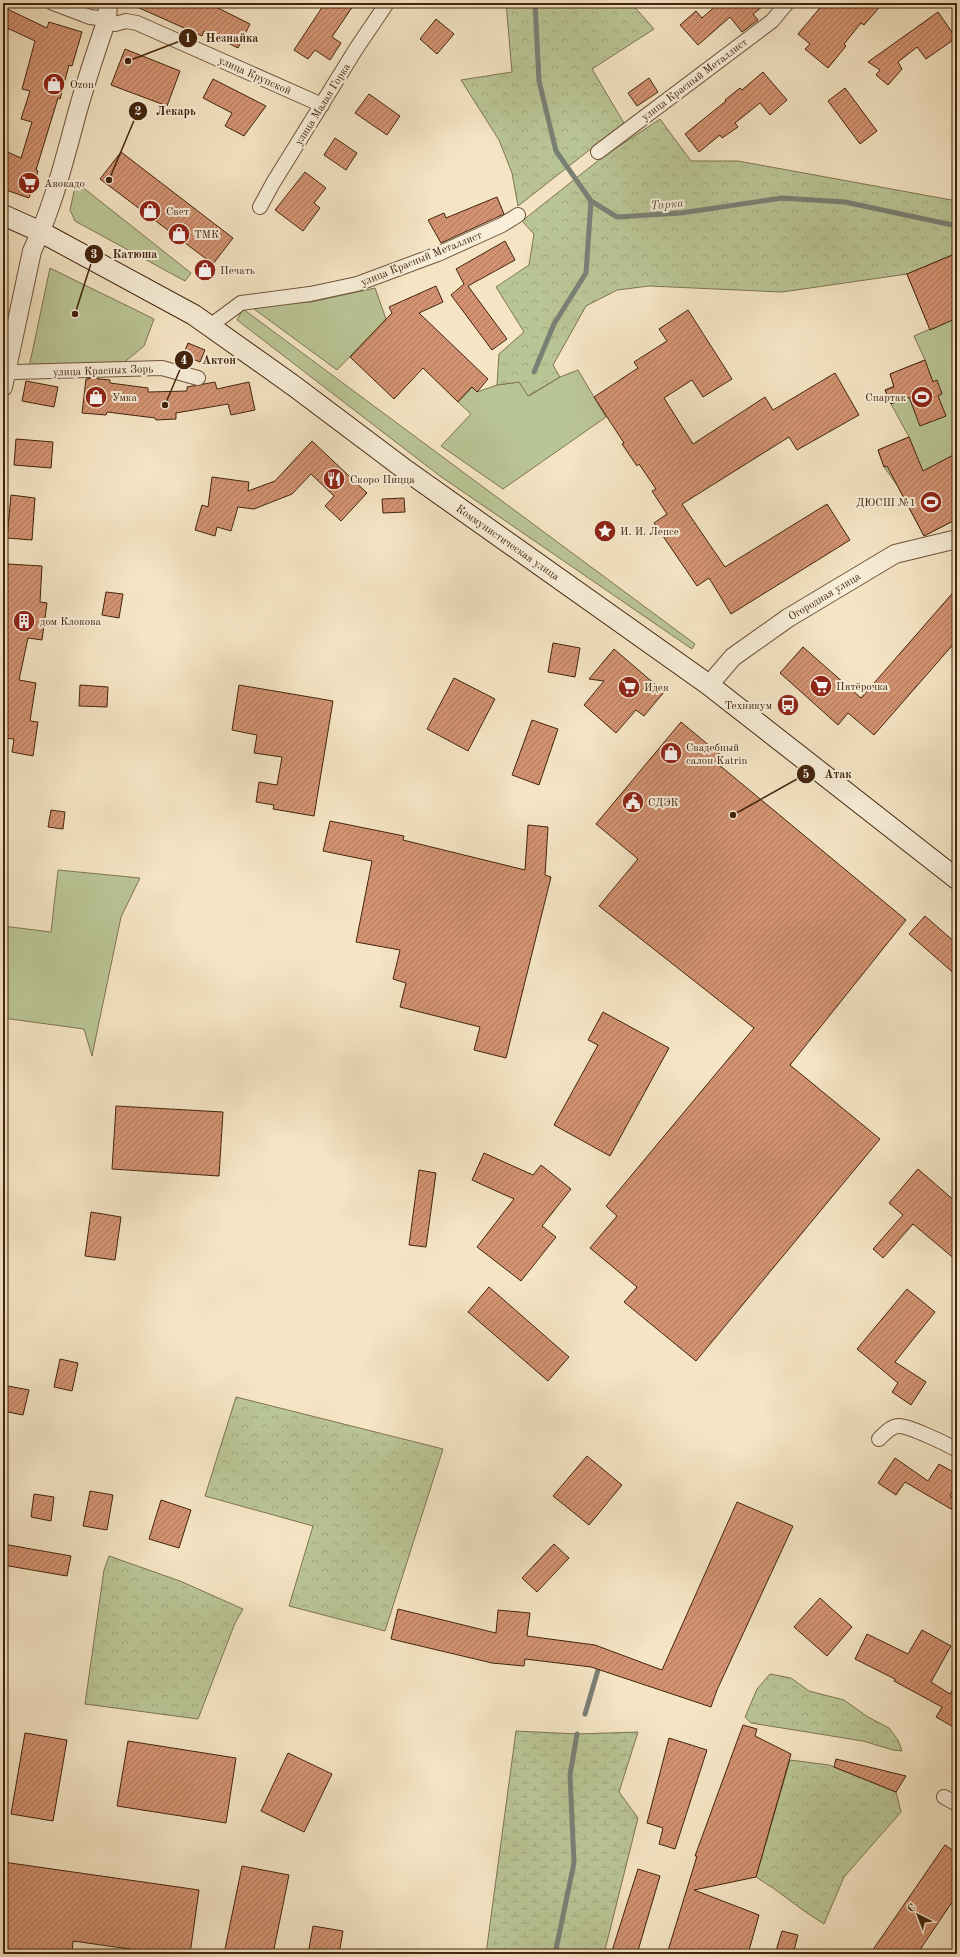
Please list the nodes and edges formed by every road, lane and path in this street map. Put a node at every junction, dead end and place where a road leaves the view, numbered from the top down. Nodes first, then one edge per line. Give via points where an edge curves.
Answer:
1 (54, 3) edge
2 (387, 3) edge
3 (787, 3) edge
4 (107, 11) edge
5 (322, 105) junction
6 (598, 152) dead end
7 (260, 207) dead end
8 (518, 214) dead end
9 (3, 215) edge
10 (42, 232) junction
11 (210, 326) junction
12 (198, 378) dead end
13 (4, 379) edge
14 (957, 539) edge
15 (709, 685) junction
16 (957, 879) edge
17 (879, 1439) dead end
18 (957, 1450) edge
19 (944, 1797) dead end
20 (957, 1804) edge

1 - 4 street, улица Крупской via 90,16
2 - 5 street, улица Малая Горка
3 - 6 street, улица Красный Металлист via 772,21
4 - 5 street, улица Крупской via 115,24 126,21 137,23
4 - 10 street
5 - 7 street, улица Малая Горка
8 - 11 street, улица Красный Металлист via 502,225 438,254 357,284 310,294 241,303
9 - 10 main road, Коммунистическая улица
10 - 11 main road, Коммунистическая улица
10 - 13 street via 32,251
11 - 15 main road, Коммунистическая улица
12 - 13 street, улица Красных Зорь via 162,368 14,372
14 - 15 street, Огородная улица via 895,554 788,618 733,657
15 - 16 main road, Коммунистическая улица
17 - 18 street via 888,1430 900,1426 940,1440
19 - 20 street

